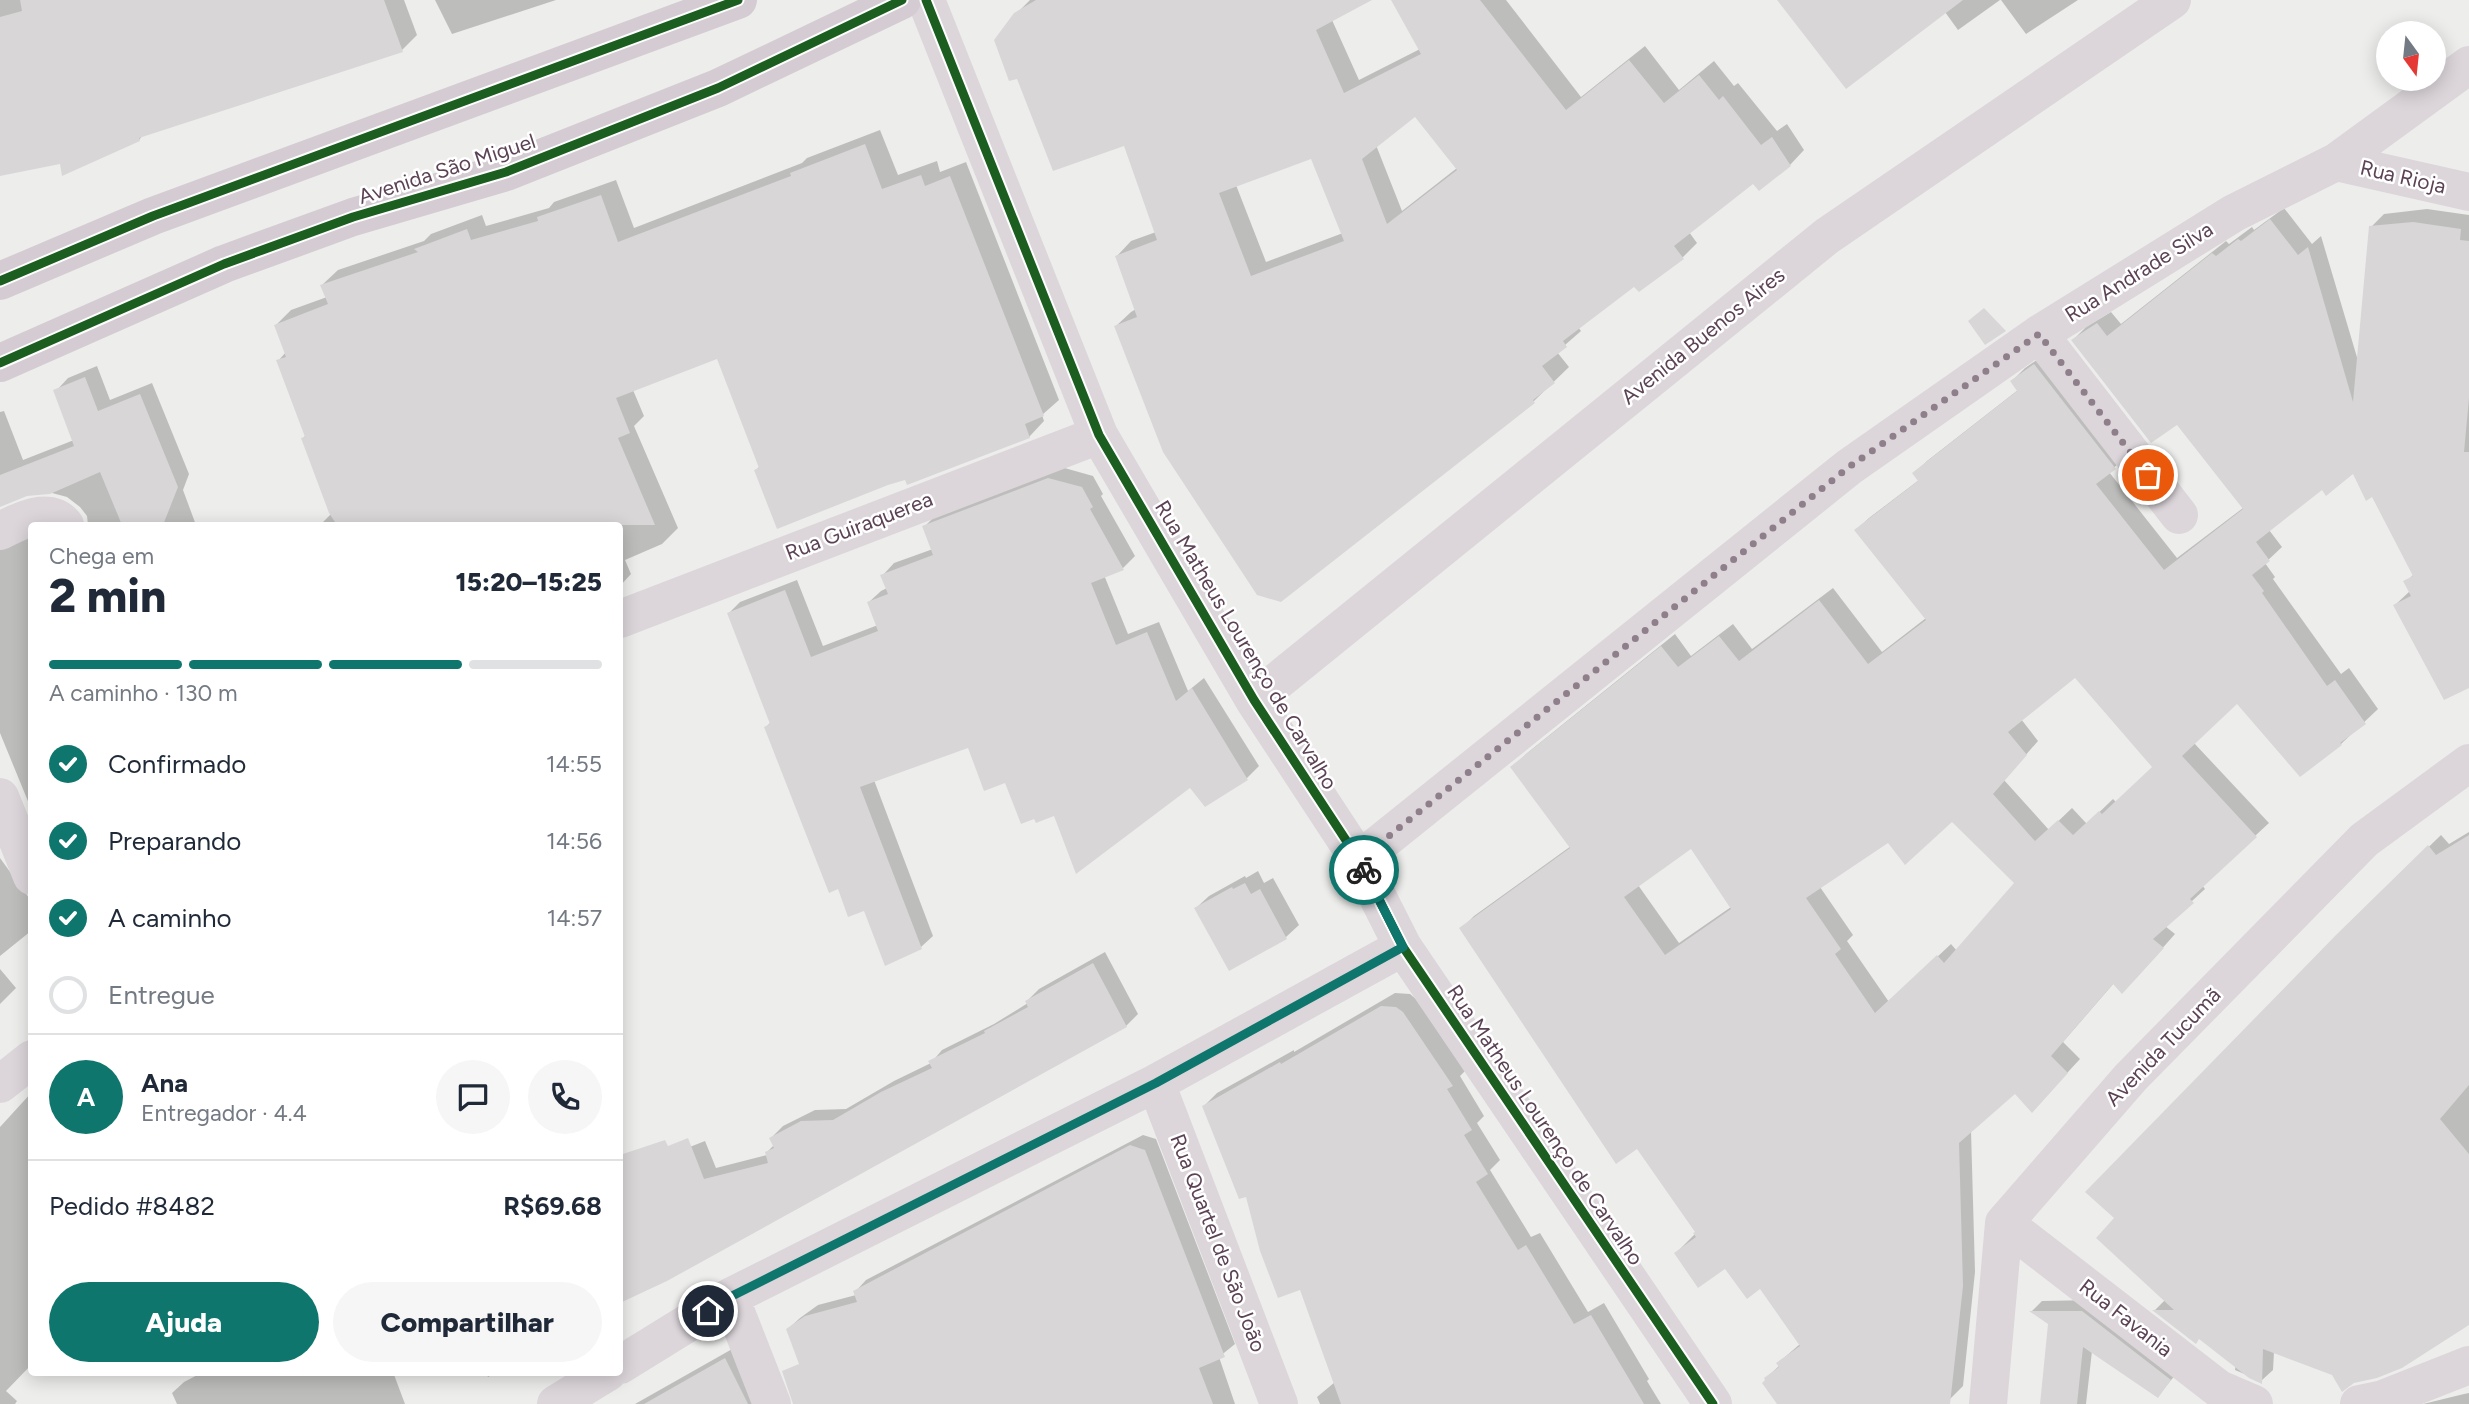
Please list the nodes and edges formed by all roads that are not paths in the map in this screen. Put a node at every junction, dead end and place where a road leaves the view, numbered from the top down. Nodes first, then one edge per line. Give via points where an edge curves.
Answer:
1 (738, 0) edge
2 (902, 0) edge
3 (926, 0) edge
4 (2172, 0) edge
5 (2469, 65) edge
6 (2336, 162) junction
7 (2469, 192) edge
8 (0, 281) edge
9 (2039, 334) junction
10 (0, 363) edge
11 (1099, 435) junction
12 (2179, 515) dead end
13 (63, 522) edge
14 (0, 531) edge
15 (623, 618) edge
16 (1254, 700) junction
17 (2469, 763) edge
18 (0, 797) edge
19 (1359, 860) junction
20 (28, 866) edge
21 (1403, 947) junction
22 (28, 1062) edge
23 (1156, 1083) junction
24 (0, 1084) edge
25 (2004, 1223) junction
26 (730, 1297) junction
27 (623, 1363) edge
28 (2469, 1366) edge
29 (602, 1376) edge
30 (556, 1404) edge
31 (772, 1404) edge
32 (1279, 1404) edge
33 (1713, 1404) edge
34 (1988, 1404) edge
35 (2254, 1404) edge
36 (2358, 1404) edge

1 - 8 main road via 153,216
2 - 10 main road, Avenida São Miguel via 705,93 506,172 353,218 224,264
3 - 11 street, Rua Matheus Lourenço de Carvalho
4 - 16 street, Avenida Buenos Aires via 1827,236
5 - 6 street, Rua Andrade Silva
6 - 7 street, Rua Rioja
6 - 9 street, Rua Andrade Silva via 2234,213
9 - 12 street
9 - 19 street, Rua Andrade Silva via 1849,467
11 - 15 street, Rua Guiraquerea
11 - 16 street, Rua Matheus Lourenço de Carvalho
13 - 14 street via 46,516 27,518
16 - 19 street, Rua Matheus Lourenço de Carvalho
17 - 25 street, Avenida Tucumã via 2364,840 2132,1077
18 - 20 street
19 - 21 street, Rua Matheus Lourenço de Carvalho
21 - 23 street
21 - 33 street, Rua Matheus Lourenço de Carvalho
22 - 24 street
23 - 26 street
23 - 32 street, Rua Quartel de São João
25 - 34 street
25 - 35 street, Rua Favania via 2219,1389
26 - 27 street
26 - 31 street
28 - 36 street
29 - 30 street

